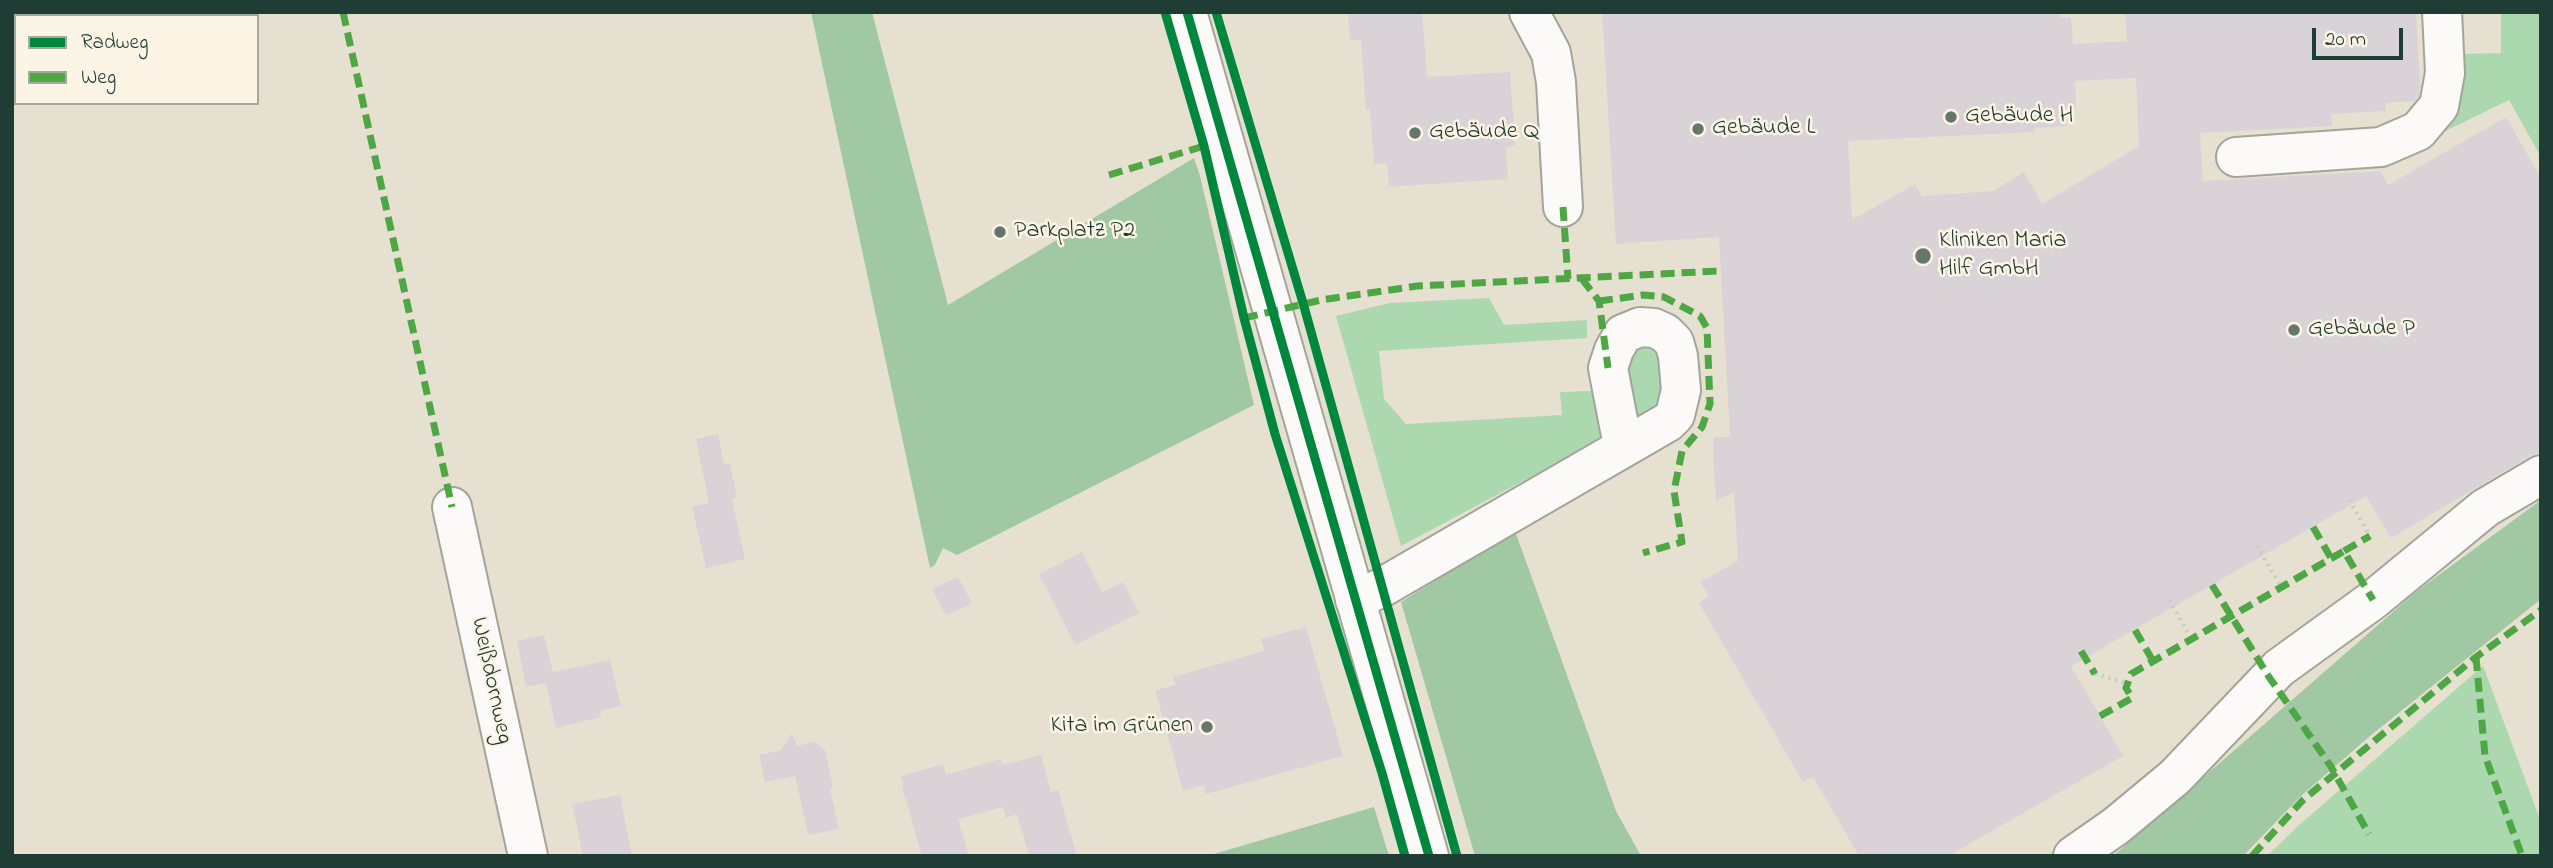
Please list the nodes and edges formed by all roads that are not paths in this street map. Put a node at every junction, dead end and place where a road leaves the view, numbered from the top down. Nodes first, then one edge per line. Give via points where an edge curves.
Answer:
1 (1188, 12) edge
2 (1529, 12) edge
3 (2442, 12) edge
4 (2236, 157) dead end
5 (1563, 207) dead end
6 (1623, 446) dead end
7 (2541, 475) edge
8 (452, 507) dead end
9 (1355, 600) junction
10 (528, 856) edge
11 (1429, 856) edge
12 (2073, 856) edge

1 - 9 main road
2 - 5 main road via 1551,52
3 - 4 main road via 2445,74 2439,106 2418,131 2381,147
6 - 9 main road
7 - 12 main road via 2486,508 2373,600 2279,668 2175,777
8 - 10 main road, Weißdornweg
9 - 11 main road

